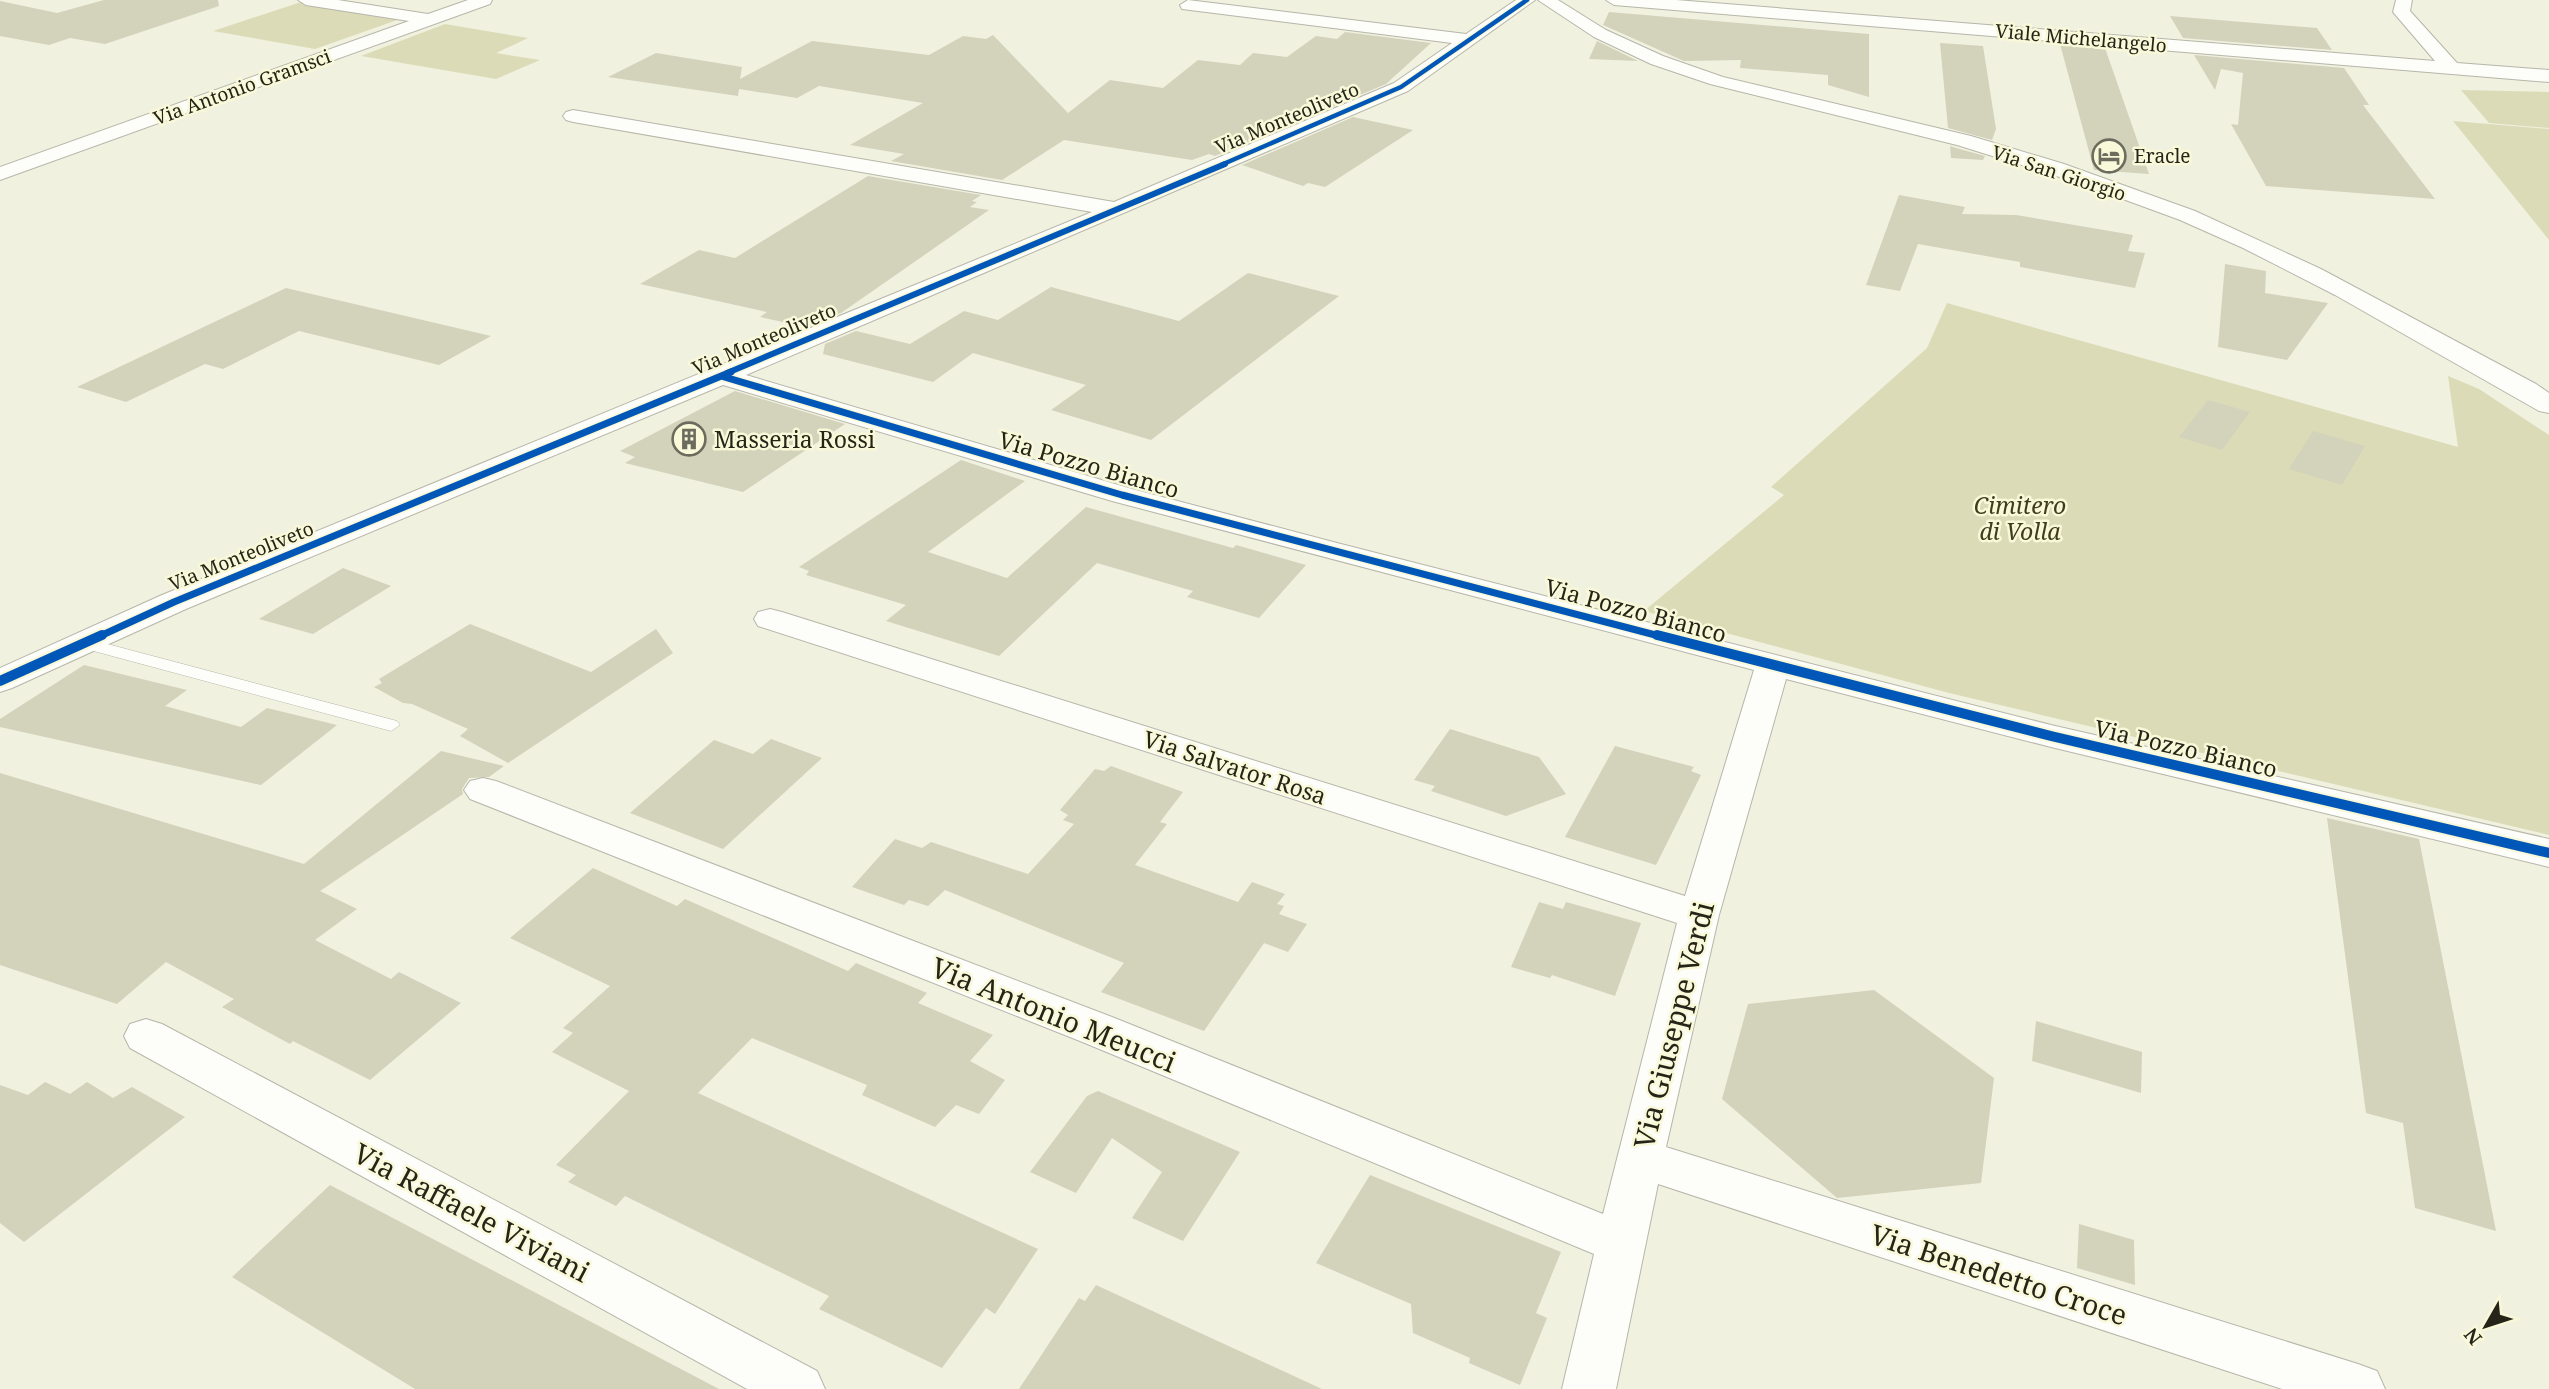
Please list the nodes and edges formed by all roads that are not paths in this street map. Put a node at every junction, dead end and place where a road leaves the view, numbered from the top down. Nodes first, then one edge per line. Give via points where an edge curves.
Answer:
1 (306, 0) edge
2 (484, 0) edge
3 (1527, 0) edge
4 (1545, 0) edge
5 (1614, 0) edge
6 (2404, 0) edge
7 (1188, 5) dead end
8 (430, 19) junction
9 (1468, 40) junction
10 (2452, 69) junction
11 (2549, 76) edge
12 (573, 116) dead end
13 (0, 174) edge
14 (1115, 209) junction
15 (721, 376) junction
16 (2549, 405) edge
17 (770, 620) dead end
18 (81, 642) junction
19 (1773, 665) junction
20 (0, 681) edge
21 (391, 725) dead end
22 (482, 790) dead end
23 (2549, 853) edge
24 (1699, 915) junction
25 (146, 1036) dead end
26 (1640, 1158) junction
27 (1623, 1244) junction
28 (798, 1389) edge
29 (1589, 1389) edge
30 (2358, 1389) edge

1 - 8 street
2 - 8 street, Via Antonio Gramsci
3 - 9 street, Via Monteoliveto
4 - 16 street, Via San Giorgio via 1636,51 1693,74 2021,158 2203,223 2281,257
5 - 10 street, Viale Michelangelo
6 - 10 street via 2401,12
7 - 9 street
8 - 13 street, Via Antonio Gramsci
9 - 14 street, Via Monteoliveto via 1401,87
10 - 11 street, Viale Michelangelo
12 - 14 street
14 - 15 street, Via Monteoliveto
15 - 18 street, Via Monteoliveto
15 - 19 street, Via Pozzo Bianco via 1122,495
17 - 24 street, Via Salvator Rosa
18 - 20 street, Via Monteoliveto
18 - 21 lane
19 - 23 street, Via Pozzo Bianco via 2050,736
19 - 24 street, Via Giuseppe Verdi
22 - 27 street, Via Antonio Meucci via 1096,1029
24 - 26 street, Via Giuseppe Verdi
25 - 28 street, Via Raffaele Viviani
26 - 27 street, Via Giuseppe Verdi
26 - 30 street, Via Benedetto Croce
27 - 29 street, Via Giuseppe Verdi

